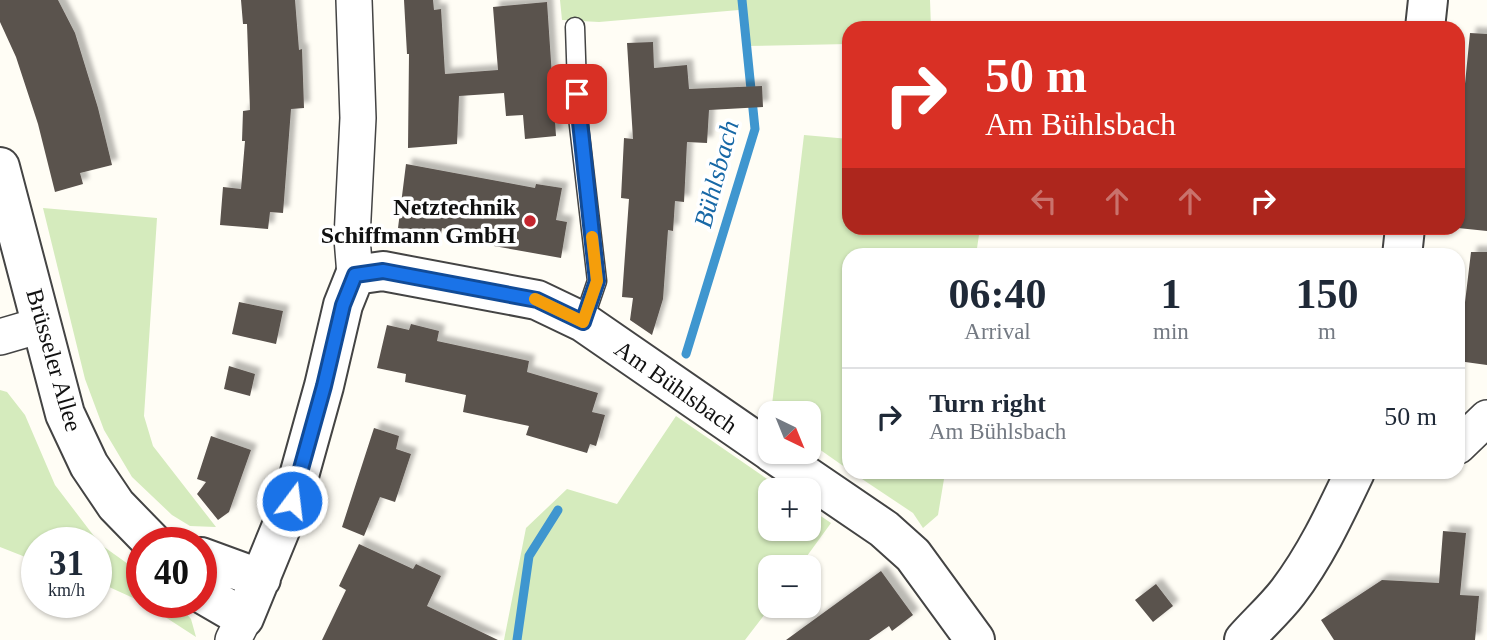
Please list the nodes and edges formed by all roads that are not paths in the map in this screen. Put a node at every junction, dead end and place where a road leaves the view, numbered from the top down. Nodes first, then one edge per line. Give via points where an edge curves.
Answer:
1 (355, 0) edge
2 (1428, 0) edge
3 (1426, 21) edge
4 (575, 27) dead end
5 (0, 167) edge
6 (355, 275) junction
7 (583, 322) junction
8 (41, 325) junction
9 (0, 337) edge
10 (758, 443) edge
11 (789, 464) edge
12 (1352, 479) edge
13 (140, 527) edge
14 (217, 563) edge
15 (261, 579) junction
16 (217, 608) edge
17 (239, 629) edge
18 (975, 640) edge
19 (1244, 640) edge

1 - 6 street
2 - 3 street
4 - 7 lane via 578,117 597,281
5 - 8 street, Brüsseler Allee
6 - 7 street, Am Bühlsbach via 383,271 537,300
6 - 15 street via 343,305 292,501
7 - 10 street, Am Bühlsbach
8 - 9 street
8 - 13 street, Brüsseler Allee via 65,414 89,465 116,505
11 - 18 street, Am Bühlsbach via 884,528 913,555
12 - 19 street via 1304,568
14 - 15 street
15 - 17 street
16 - 17 street

